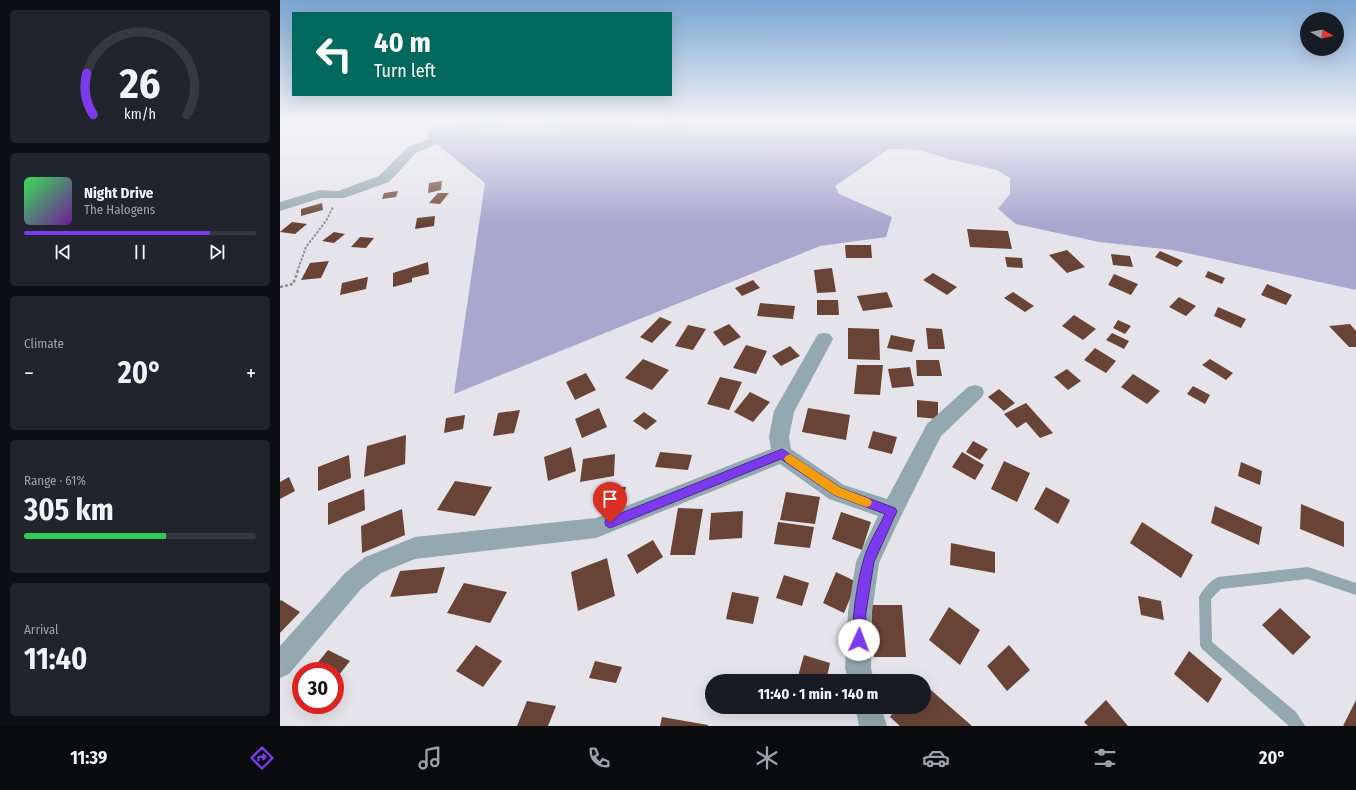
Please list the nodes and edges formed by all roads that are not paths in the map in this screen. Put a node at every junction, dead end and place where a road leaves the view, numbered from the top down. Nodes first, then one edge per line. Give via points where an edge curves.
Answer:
1 (406, 156) edge
2 (280, 207) edge
3 (824, 339) dead end
4 (975, 392) dead end
5 (782, 454) junction
6 (892, 511) junction
7 (1356, 589) edge
8 (280, 665) edge
9 (860, 674) edge
10 (870, 714) edge
11 (873, 726) edge
12 (1298, 726) edge

1 - 2 street via 384,179 339,195 320,194
3 - 5 street via 784,410 779,437
4 - 6 street via 934,430
5 - 6 street via 837,492
5 - 8 street via 596,528 415,548 374,565 353,581
6 - 9 street via 868,562 860,612
7 - 12 lane via 1308,573 1218,583 1205,597 1206,645 1291,717
10 - 11 street

